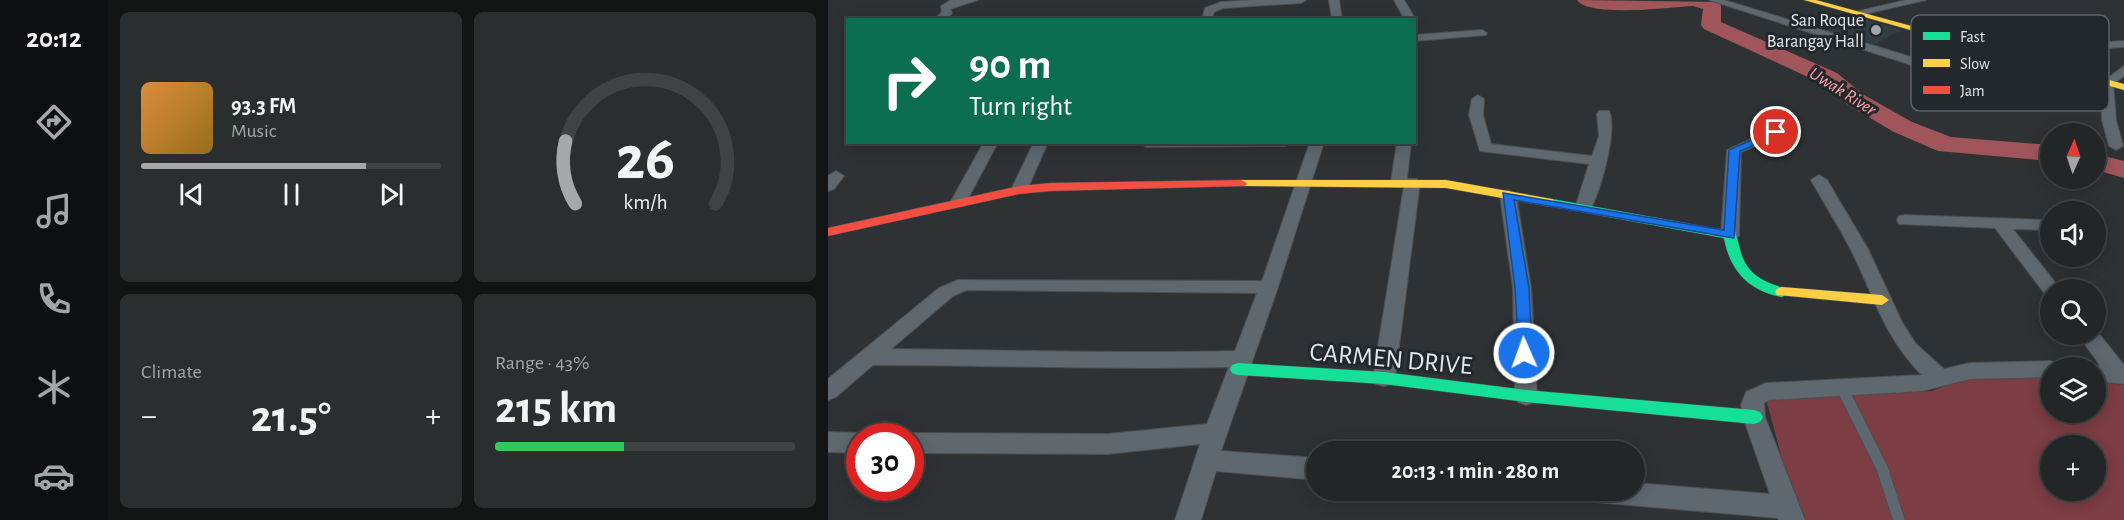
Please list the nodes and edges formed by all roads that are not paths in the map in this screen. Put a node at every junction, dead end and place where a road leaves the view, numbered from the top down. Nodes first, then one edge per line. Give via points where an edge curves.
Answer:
1 (973, 0) edge
2 (1301, 0) edge
3 (1334, 0) edge
4 (1399, 0) edge
5 (1714, 0) edge
6 (1808, 0) edge
7 (1921, 0) edge
8 (1856, 13) junction
9 (1208, 15) dead end
10 (941, 18) edge
11 (1337, 18) edge
12 (1410, 18) edge
13 (1911, 28) edge
14 (1482, 33) dead end
15 (1418, 37) edge
16 (2124, 44) edge
17 (2109, 45) edge
18 (1911, 61) edge
19 (2124, 70) edge
20 (2109, 81) edge
21 (2109, 83) edge
22 (2124, 87) edge
23 (1478, 99) dead end
24 (2109, 111) edge
25 (1604, 114) dead end
26 (1776, 132) dead end
27 (990, 144) edge
28 (1040, 144) edge
29 (1316, 144) edge
30 (1404, 144) edge
31 (2116, 146) dead end
32 (1600, 161) junction
33 (1819, 180) dead end
34 (1405, 182) junction
35 (1303, 184) junction
36 (1019, 190) junction
37 (1508, 195) junction
38 (958, 203) junction
39 (1583, 208) junction
40 (1905, 220) dead end
41 (2000, 223) junction
42 (2040, 225) edge
43 (828, 232) edge
44 (1730, 235) junction
45 (2043, 279) edge
46 (1269, 287) junction
47 (1882, 300) junction
48 (2096, 345) edge
49 (871, 357) junction
50 (1241, 364) junction
51 (2040, 369) edge
52 (2106, 374) edge
53 (2122, 376) edge
54 (1384, 378) junction
55 (1940, 379) junction
56 (1842, 388) junction
57 (828, 391) edge
58 (1526, 396) junction
59 (1754, 417) junction
60 (1215, 433) junction
61 (828, 442) edge
62 (846, 443) edge
63 (924, 443) edge
64 (1207, 460) junction
65 (1306, 468) edge
66 (1645, 497) edge
67 (1790, 514) edge
68 (1188, 520) edge
69 (1899, 520) edge

1 - 10 street via 951,4
2 - 9 street via 1221,6 1209,10
3 - 11 street
4 - 12 street
5 - 18 street
6 - 8 street
7 - 8 street
8 - 13 street
14 - 15 street
16 - 17 street
19 - 20 street
21 - 22 street
23 - 32 street via 1476,114 1485,148
24 - 31 street
25 - 32 street via 1606,136
26 - 44 street via 1734,150
27 - 38 street
28 - 36 street
29 - 35 street
30 - 34 street
32 - 39 street
33 - 47 street via 1859,249
34 - 35 street
34 - 37 street
34 - 54 street
35 - 36 street
35 - 46 street
36 - 38 street
37 - 39 street
37 - 58 street via 1522,288
38 - 43 street
39 - 44 street
40 - 41 street
41 - 42 street
41 - 45 street
44 - 47 street via 1736,258 1756,287
46 - 49 street via 965,284 946,292
46 - 50 street
47 - 55 street via 1909,349
48 - 53 street
49 - 50 street
49 - 57 street
50 - 54 street, CARMEN DRIVE
50 - 60 street
51 - 55 street via 1970,371
52 - 53 street
54 - 58 street, CARMEN DRIVE
55 - 56 street
56 - 59 street via 1766,392 1754,398
56 - 69 lane via 1878,457
58 - 59 street, CARMEN DRIVE
59 - 67 street
60 - 63 street via 1108,444
60 - 64 street
61 - 62 street
64 - 65 street
64 - 68 street
66 - 67 street

